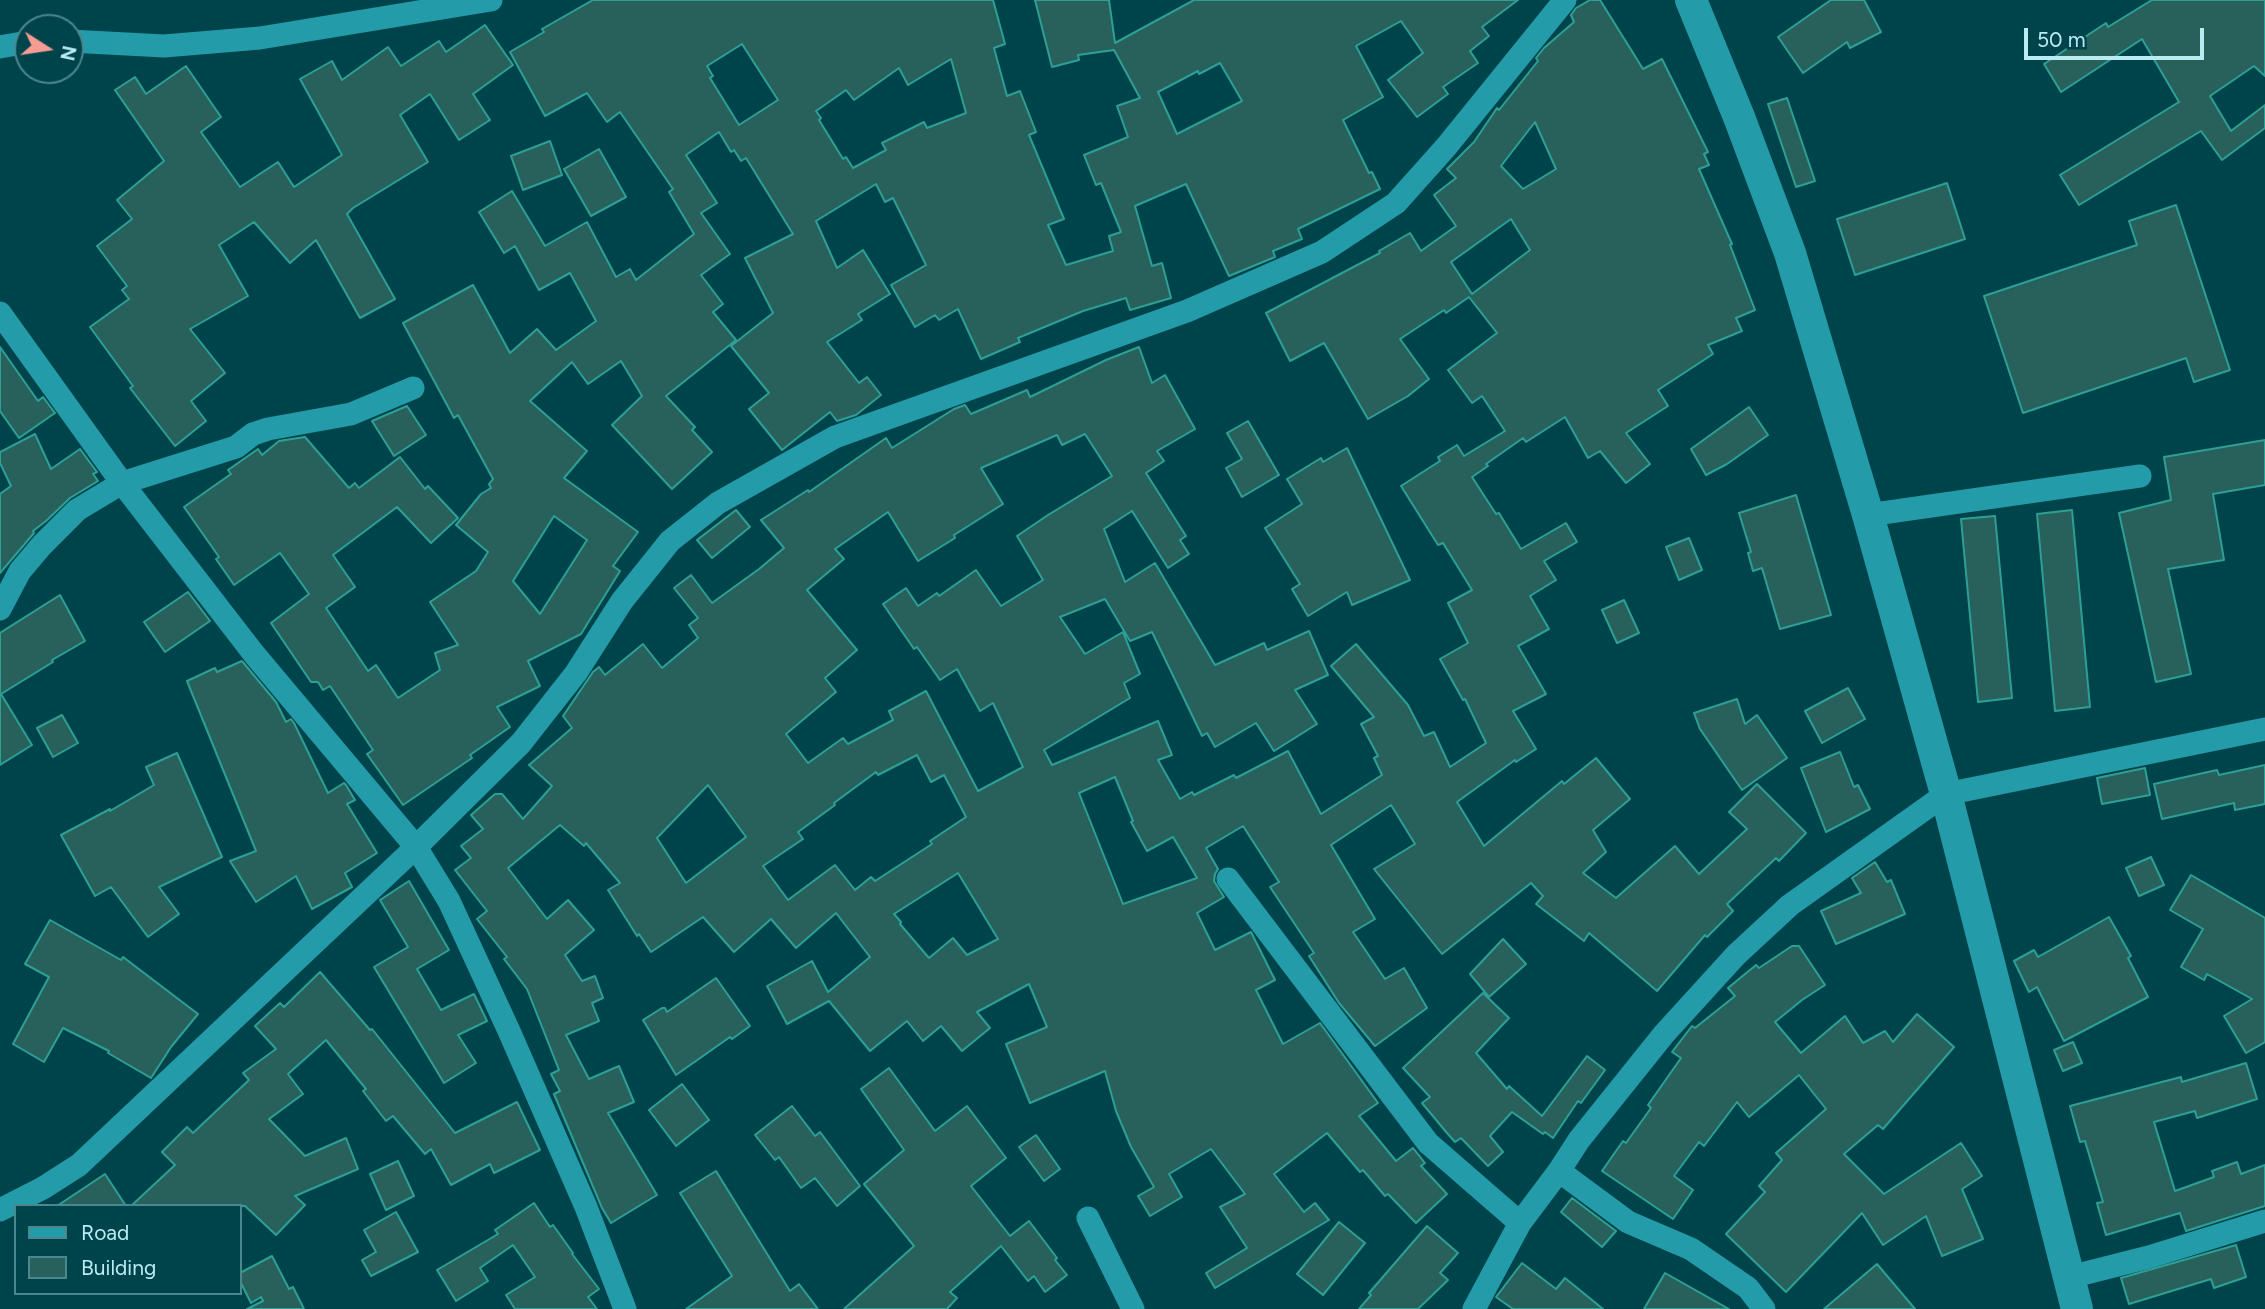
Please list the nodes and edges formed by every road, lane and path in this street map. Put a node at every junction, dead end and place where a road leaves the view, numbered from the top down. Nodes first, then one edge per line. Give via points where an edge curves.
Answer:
1 (491, 0) edge
2 (1565, 0) edge
3 (1691, 0) edge
4 (84, 42) edge
5 (0, 313) edge
6 (413, 388) dead end
7 (2140, 476) dead end
8 (122, 483) junction
9 (1868, 515) junction
10 (0, 610) edge
11 (2265, 729) edge
12 (1946, 794) junction
13 (416, 848) junction
14 (1228, 879) dead end
15 (1559, 1171) junction
16 (0, 1210) edge
17 (1088, 1218) dead end
18 (2265, 1221) edge
19 (1520, 1223) junction
20 (2070, 1277) junction
21 (625, 1309) edge
22 (1133, 1309) edge
23 (1474, 1309) edge
24 (1764, 1309) edge
25 (2077, 1309) edge

1 - 4 street via 260,38 164,46
2 - 13 street via 1396,203 1322,252 1187,311 835,438 718,503 670,541 522,743
3 - 9 main road via 1790,253
5 - 8 street
6 - 8 street via 351,414 268,429 236,447
7 - 9 street
8 - 10 street via 77,510 42,545 20,571
8 - 13 street via 254,654
9 - 12 main road
11 - 12 street
12 - 15 street via 1790,905 1736,955 1664,1034
12 - 20 main road
13 - 16 street via 79,1165
13 - 21 street via 449,901 509,1031
14 - 19 street via 1428,1143
15 - 19 street
15 - 24 street via 1628,1222 1691,1249 1748,1288
17 - 22 street
18 - 20 street
19 - 23 street
20 - 25 main road

